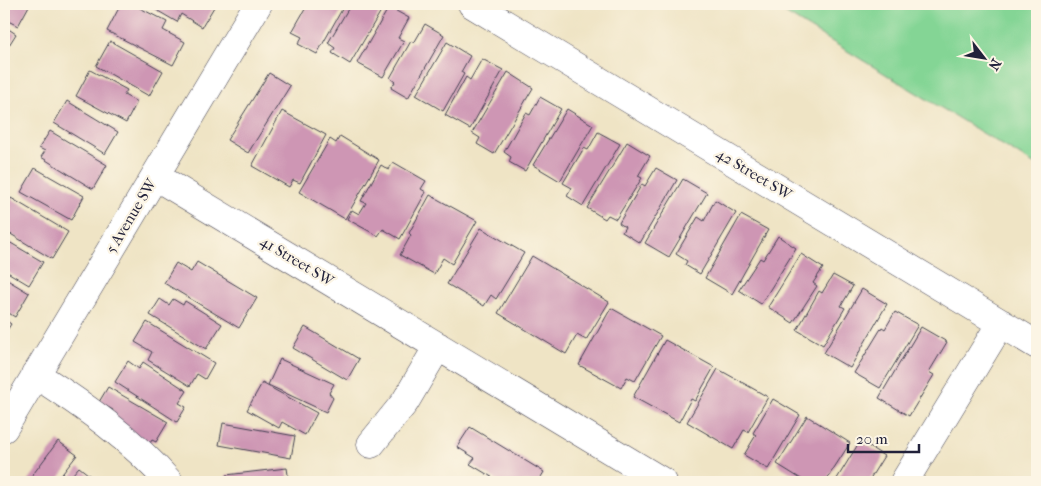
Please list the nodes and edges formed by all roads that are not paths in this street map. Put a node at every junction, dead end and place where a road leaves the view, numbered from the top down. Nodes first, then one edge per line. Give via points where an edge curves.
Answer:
1 (258, 4) edge
2 (472, 4) edge
3 (155, 176) junction
4 (1001, 323) junction
5 (1037, 345) edge
6 (438, 346) junction
7 (35, 374) junction
8 (4, 428) edge
9 (371, 444) dead end
10 (169, 482) edge
11 (663, 482) edge
12 (904, 482) edge

1 - 3 street, 5 Avenue SW
2 - 4 street, 42 Street SW
3 - 6 street, 41 Street SW
3 - 7 street, 5 Avenue SW
4 - 5 street, 42 Street SW
4 - 12 street
6 - 9 street via 405,402
6 - 11 street, 41 Street SW
7 - 8 street, 5 Avenue SW
7 - 10 street via 104,422

